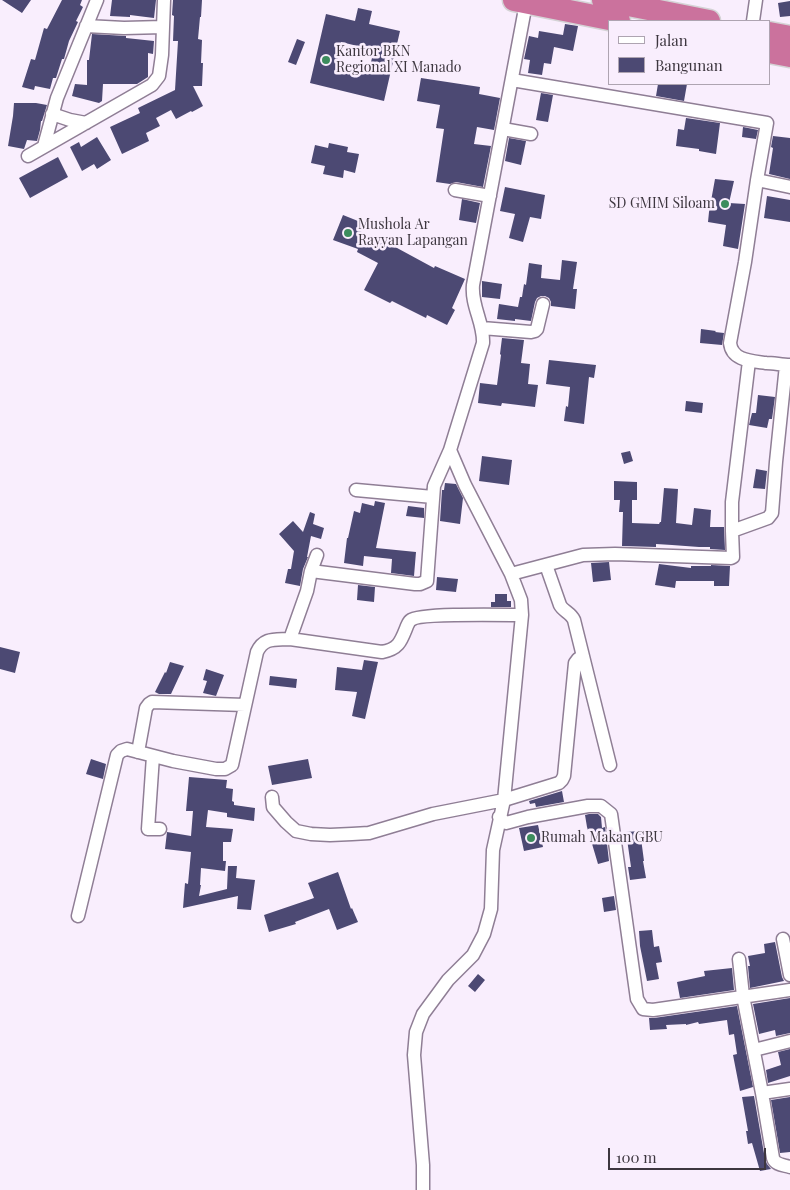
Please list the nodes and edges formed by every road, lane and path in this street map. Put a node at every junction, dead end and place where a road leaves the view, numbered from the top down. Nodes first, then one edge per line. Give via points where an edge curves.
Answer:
1 (97, 0) edge
2 (164, 0) edge
3 (603, 0) edge
4 (756, 0) edge
5 (523, 1) edge
6 (615, 20) edge
7 (704, 20) edge
8 (753, 20) edge
9 (86, 26) junction
10 (163, 27) junction
11 (770, 33) edge
12 (790, 37) edge
13 (770, 52) edge
14 (790, 56) edge
15 (512, 80) junction
16 (52, 114) junction
17 (86, 123) junction
18 (503, 128) junction
19 (531, 134) dead end
20 (44, 146) junction
21 (28, 156) dead end
22 (757, 180) junction
23 (790, 187) edge
24 (455, 190) dead end
25 (490, 196) junction
26 (543, 304) dead end
27 (482, 328) junction
28 (749, 361) junction
29 (788, 365) edge
30 (450, 450) junction
31 (356, 490) dead end
32 (433, 497) junction
33 (732, 531) junction
34 (317, 555) dead end
35 (546, 565) junction
36 (311, 572) junction
37 (511, 574) junction
38 (522, 615) junction
39 (290, 639) junction
40 (583, 659) junction
41 (245, 705) junction
42 (138, 752) junction
43 (153, 756) junction
44 (610, 765) dead end
45 (272, 798) dead end
46 (504, 800) junction
47 (499, 818) junction
48 (160, 830) dead end
49 (78, 916) dead end
50 (783, 939) dead end
51 (739, 959) dead end
52 (790, 975) edge
53 (790, 990) edge
54 (743, 996) junction
55 (790, 1041) edge
56 (754, 1050) junction
57 (790, 1089) edge
58 (762, 1093) junction
59 (790, 1167) edge
60 (423, 1190) edge

1 - 9 street
2 - 10 street
3 - 7 highway
4 - 8 street
5 - 6 highway
5 - 15 street
9 - 10 street
9 - 16 street
10 - 17 street via 159,76 152,85
11 - 12 highway
13 - 14 highway
15 - 18 street
15 - 22 street via 767,123
16 - 17 street
16 - 20 street
17 - 20 street
18 - 19 street
18 - 25 street
20 - 21 street
22 - 23 street
22 - 28 street via 730,344 734,354
24 - 25 street
25 - 27 street via 472,293
26 - 27 street via 535,331
27 - 30 street via 483,343
28 - 29 street
28 - 33 street via 732,502
29 - 33 street via 772,513 768,518
30 - 32 street via 434,486
30 - 37 street
31 - 32 street
32 - 36 street via 428,578 425,582 415,584
33 - 35 street via 731,558 607,554 583,555
34 - 36 street
35 - 37 street
35 - 40 street via 560,605 573,618
36 - 39 street
37 - 38 street via 521,600
38 - 39 street via 413,618 398,644 390,651 382,652
38 - 46 street
39 - 41 street via 270,640 260,646
40 - 44 street
40 - 46 street via 574,663 562,780
41 - 42 street via 152,702 146,708
41 - 43 street via 232,765 228,768 216,769
42 - 43 street
42 - 49 street via 127,749 117,755
43 - 48 street via 148,829
45 - 46 street via 273,807 296,831 330,835 369,834 433,814
46 - 47 street
47 - 54 street via 506,823 588,806 601,806 607,810 611,814 638,999 643,1009
47 - 60 street via 491,909 484,934 473,955 448,980 423,1014 416,1032 414,1055
50 - 52 street
51 - 54 street
53 - 54 street
54 - 56 street
55 - 56 street
56 - 58 street
57 - 58 street
58 - 59 street via 774,1161

